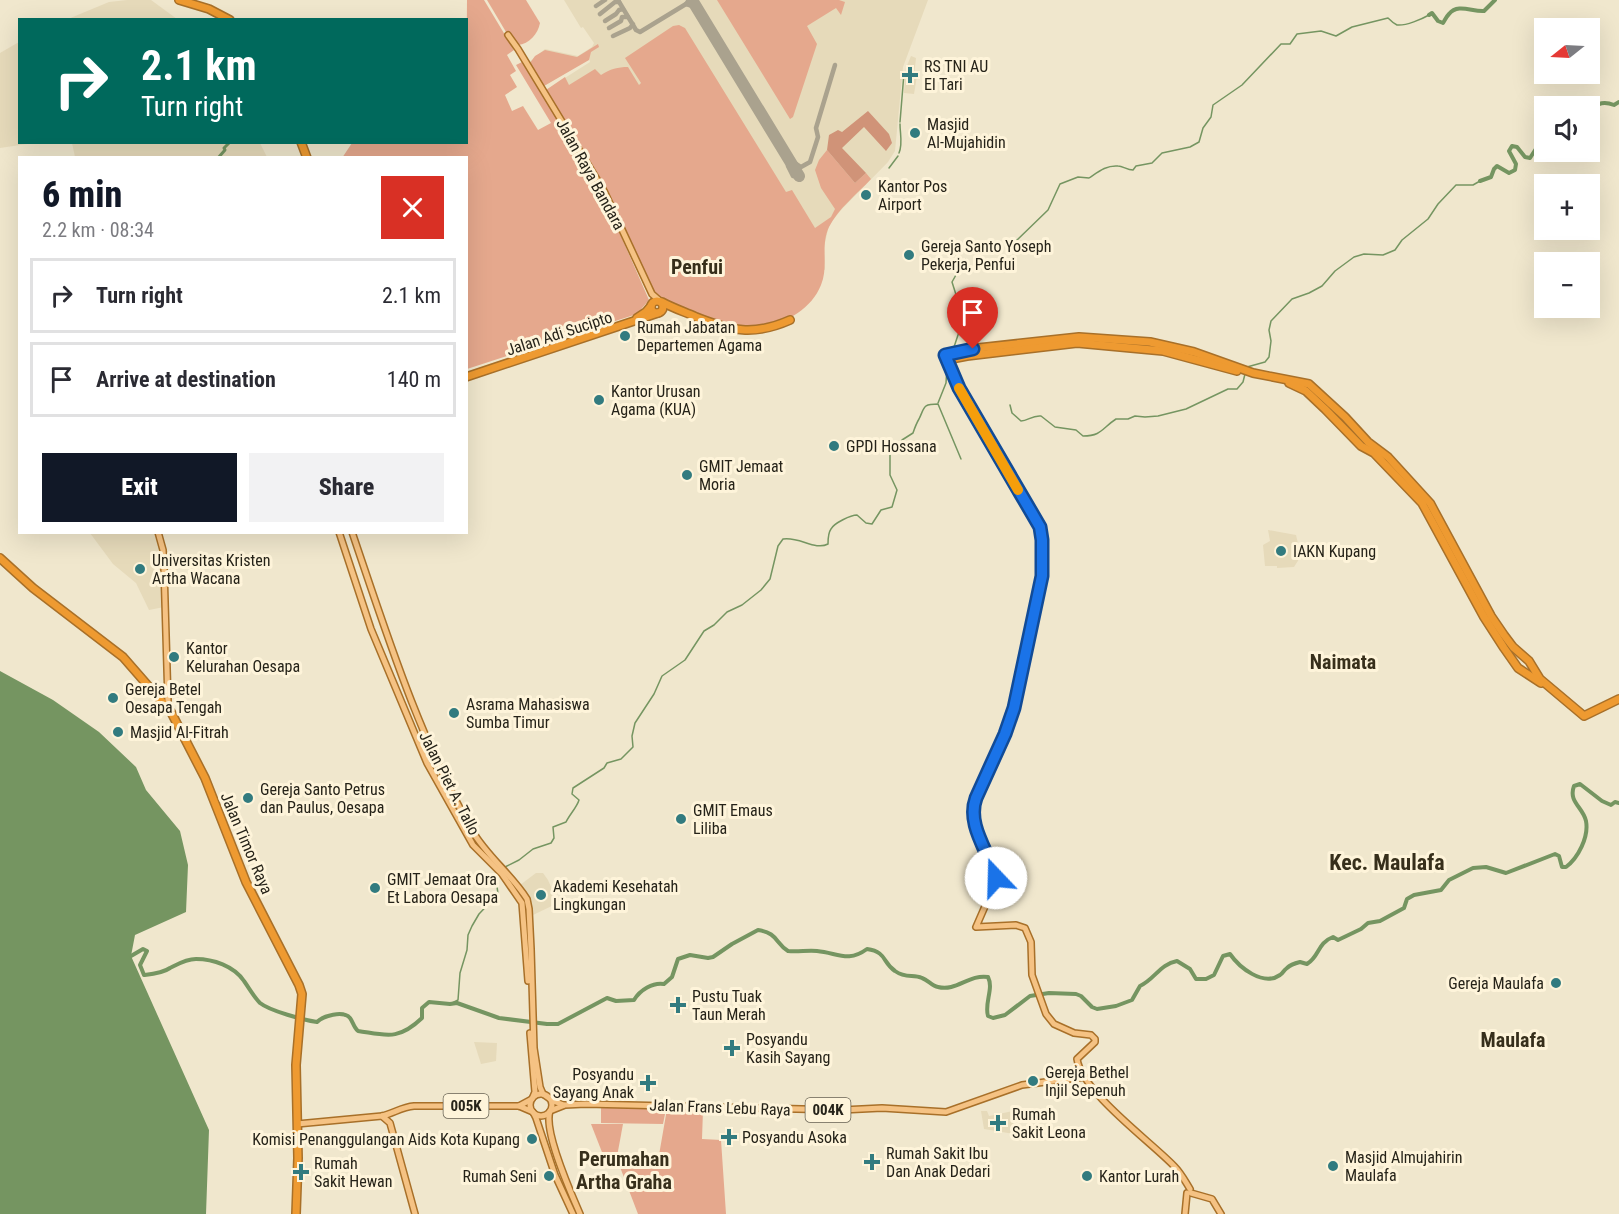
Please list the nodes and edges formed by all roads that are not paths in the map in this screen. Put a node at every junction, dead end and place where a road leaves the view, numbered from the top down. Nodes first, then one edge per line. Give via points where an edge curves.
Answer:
1 (178, 0) edge
2 (190, 0) edge
3 (204, 6) junction
4 (226, 18) edge
5 (231, 18) edge
6 (517, 49) dead end
7 (595, 177) junction
8 (661, 302) junction
9 (651, 306) junction
10 (681, 312) junction
11 (659, 313) junction
12 (790, 320) dead end
13 (580, 339) junction
14 (947, 361) joint
15 (468, 374) edge
16 (1253, 374) junction
17 (159, 534) edge
18 (340, 534) edge
19 (353, 534) edge
20 (0, 558) edge
21 (1546, 686) junction
22 (1619, 701) edge
23 (166, 704) junction
24 (430, 746) junction
25 (422, 750) junction
26 (448, 783) junction
27 (440, 787) junction
28 (501, 871) junction
29 (532, 1039) junction
30 (1085, 1077) junction
31 (548, 1097) junction
32 (532, 1099) junction
33 (565, 1105) junction
34 (519, 1106) junction
35 (550, 1111) junction
36 (532, 1112) junction
37 (395, 1113) junction
38 (382, 1116) junction
39 (390, 1123) junction
40 (297, 1124) junction
41 (567, 1182) junction
42 (559, 1184) junction
43 (1190, 1192) junction
44 (296, 1214) edge
45 (415, 1214) edge
46 (573, 1214) edge
47 (580, 1214) edge
48 (1185, 1214) edge
49 (1221, 1214) edge

1 - 3 highway
2 - 3 highway
3 - 4 highway
3 - 5 highway
6 - 7 main road, Jalan Raya Bandara
7 - 8 main road, Jalan Raya Bandara via 652,294
7 - 9 main road, Jalan Raya Bandara via 648,289
8 - 9 highway via 654,301
8 - 10 highway
8 - 11 highway via 664,308
9 - 11 highway via 653,312
9 - 13 highway, Jalan Adi Sucipto via 639,317
10 - 11 highway, Jalan Adi Sucipto
10 - 12 highway via 744,331
11 - 13 highway, Jalan Adi Sucipto
13 - 15 highway, Jalan Adi Sucipto
14 - 16 highway via 969,349 1079,338 1150,342 1194,352
14 - 30 main road via 1040,529 1043,554 1042,576 1014,708 974,803 974,821 996,881 976,927 1016,924 1025,928 1031,942 1031,968 1046,1014 1054,1024 1074,1034 1091,1035 1096,1041 1077,1059
16 - 21 highway via 1306,391 1422,503 1508,655 1518,668
16 - 21 highway via 1305,382 1313,387 1402,472 1433,507 1496,623
17 - 23 main road via 164,568
18 - 25 main road, Jalan Piet A. Tallo via 371,629
19 - 24 main road, Jalan Piet A. Tallo via 392,651
20 - 23 highway, Jalan Timor Raya via 135,667
21 - 22 highway via 1582,715
23 - 40 highway, Jalan Timor Raya via 205,778 241,872 302,994 296,1065
24 - 25 main road
24 - 26 main road, Jalan Piet A. Tallo
25 - 27 main road, Jalan Piet A. Tallo
26 - 27 main road
26 - 28 main road, Jalan Piet A. Tallo via 477,839
27 - 28 main road, Jalan Piet A. Tallo via 473,845
28 - 29 main road, Jalan Piet A. Tallo via 522,903
29 - 31 main road, Jalan Piet A. Tallo via 540,1087
29 - 32 main road, Jalan Piet A. Tallo
30 - 33 main road, Jalan Frans Lebu Raya / 004K via 1022,1085 947,1112
30 - 43 main road via 1169,1161
31 - 32 main road via 539,1095
31 - 33 main road, Jalan Frans Lebu Raya / 004K
31 - 35 main road
32 - 34 main road, 005K
32 - 36 main road
33 - 35 main road, Jalan Frans Lebu Raya / 004K
34 - 36 main road, 005K
34 - 37 main road, 005K via 414,1106
35 - 36 main road via 540,1116
35 - 41 main road via 548,1124
36 - 42 main road
37 - 38 main road, 005K
37 - 39 main road
38 - 39 main road
38 - 40 main road, 005K
39 - 45 main road
40 - 44 highway, Jalan Timor Raya
41 - 42 main road
41 - 47 main road
42 - 46 main road
43 - 48 main road
43 - 49 main road via 1214,1200

